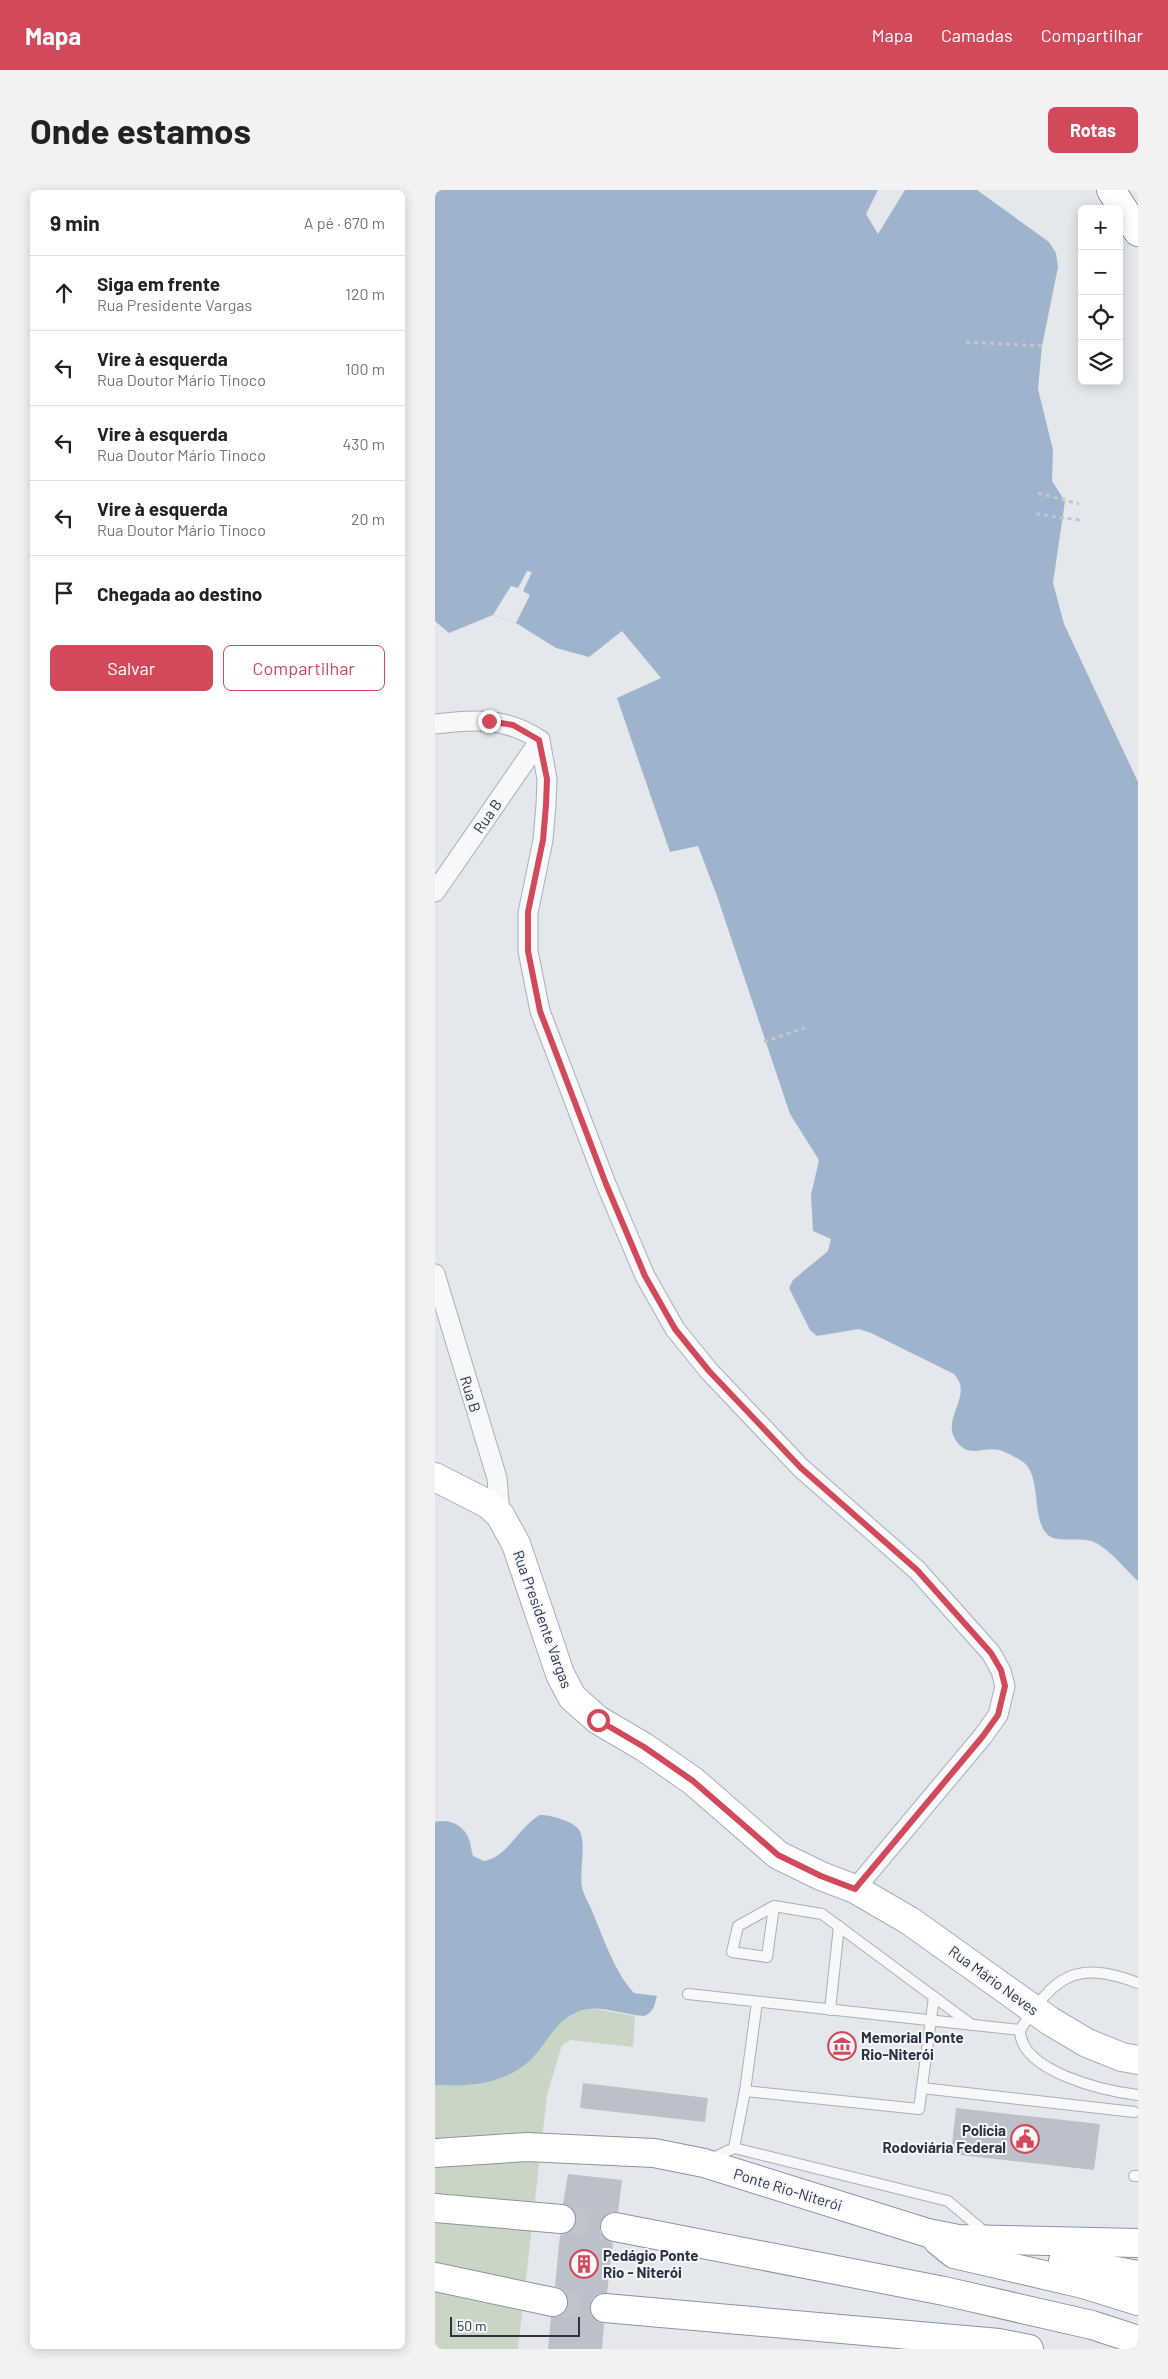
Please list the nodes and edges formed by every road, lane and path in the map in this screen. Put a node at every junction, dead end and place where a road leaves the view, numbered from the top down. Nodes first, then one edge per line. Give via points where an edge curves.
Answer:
1 (1111, 190) edge
2 (1138, 232) edge
3 (966, 342) dead end
4 (1042, 346) dead end
5 (1038, 493) dead end
6 (1079, 504) dead end
7 (1036, 514) dead end
8 (1080, 520) dead end
9 (435, 724) edge
10 (539, 740) junction
11 (435, 892) edge
12 (805, 1028) dead end
13 (764, 1042) dead end
14 (435, 1274) edge
15 (435, 1477) edge
16 (500, 1515) junction
17 (855, 1889) junction
18 (774, 1906) junction
19 (839, 1926) junction
20 (1138, 1983) edge
21 (688, 1994) dead end
22 (934, 1997) junction
23 (757, 2002) junction
24 (830, 2010) junction
25 (1027, 2020) junction
26 (931, 2021) junction
27 (972, 2025) junction
28 (1138, 2060) edge
29 (922, 2088) junction
30 (745, 2091) junction
31 (1138, 2095) edge
32 (1133, 2112) dead end
33 (734, 2148) junction
34 (435, 2153) edge
35 (704, 2163) junction
36 (435, 2208) edge
37 (561, 2219) tunnel mouth
38 (615, 2227) tunnel mouth
39 (928, 2233) junction
40 (958, 2239) junction
41 (993, 2239) junction
42 (1138, 2243) edge
43 (1138, 2275) edge
44 (435, 2277) edge
45 (1138, 2301) edge
46 (553, 2302) tunnel mouth
47 (605, 2308) tunnel mouth
48 (1138, 2340) edge
49 (1029, 2349) edge

1 - 2 main road
3 - 4 path
5 - 6 path
7 - 8 path
9 - 10 street via 489,721 513,725
10 - 11 street, Rua B
10 - 17 street via 547,779 546,805 543,840 528,912 528,951 540,1011 645,1276 675,1329 709,1371 801,1468 917,1570 976,1636 1001,1670 1005,1686 998,1715
12 - 13 path
14 - 16 street, Rua B via 497,1478
15 - 16 main road, Rua Presidente Vargas via 488,1504
16 - 17 main road, Rua Presidente Vargas via 516,1544 549,1644 572,1697 598,1720 693,1781 778,1855
17 - 25 main road, Rua Mário Neves via 910,1921
18 - 18 lane via 767,1957 732,1952 738,1926
18 - 19 lane via 822,1914
19 - 22 lane
19 - 24 lane
20 - 25 lane via 1096,1973 1076,1973 1060,1981
21 - 23 lane
22 - 26 lane
22 - 27 lane
23 - 24 lane
23 - 30 lane
24 - 26 lane
25 - 27 lane
25 - 28 main road, Rua Mário Neves via 1122,2057
25 - 31 lane via 1023,2045 1056,2072 1101,2088
26 - 27 lane
26 - 29 lane
29 - 30 lane via 919,2109
29 - 32 lane
30 - 33 lane
33 - 35 lane
33 - 41 lane via 948,2201
34 - 35 main road, Ponte Rio-Niterói via 527,2147 654,2153
35 - 39 main road, Ponte Rio-Niterói
36 - 37 main road
38 - 48 main road via 944,2291 1092,2325
39 - 40 main road, Ponte Rio-Niterói
39 - 45 main road via 954,2254 1083,2284
40 - 41 main road, Ponte Rio-Niterói
40 - 43 main road
41 - 42 main road, Ponte Rio-Niterói
44 - 46 main road
47 - 49 main road via 999,2343

